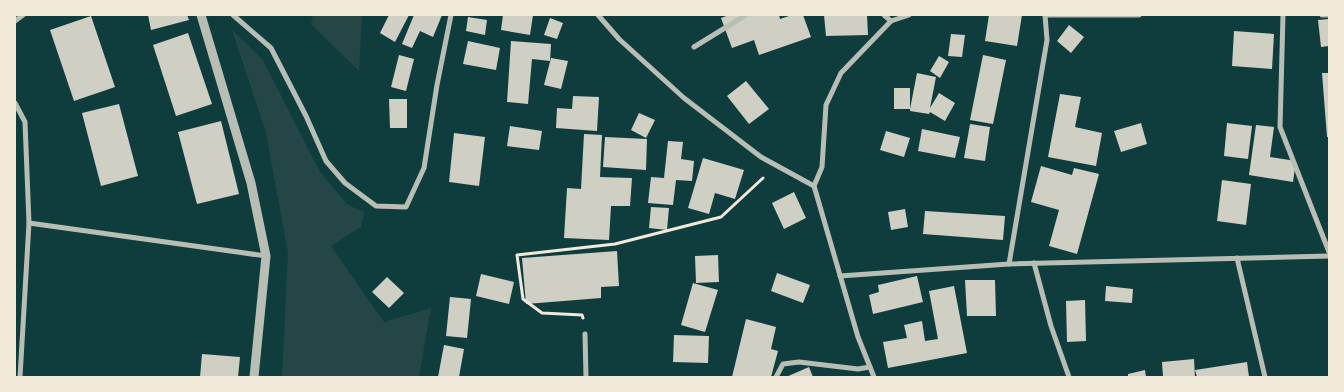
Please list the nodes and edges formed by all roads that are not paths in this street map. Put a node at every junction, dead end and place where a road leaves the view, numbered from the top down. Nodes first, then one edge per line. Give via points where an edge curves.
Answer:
1 (22, 15) edge
2 (201, 15) edge
3 (233, 15) edge
4 (451, 15) edge
5 (598, 15) edge
6 (746, 15) edge
7 (884, 15) edge
8 (909, 15) edge
9 (1045, 15) edge
10 (1139, 15) edge
11 (1284, 15) edge
12 (1322, 15) edge
13 (1329, 15) edge
14 (15, 21) edge
15 (891, 21) junction
16 (694, 47) dead end
17 (15, 103) edge
18 (814, 186) junction
19 (29, 223) junction
20 (1329, 252) edge
21 (266, 256) junction
22 (1329, 256) edge
23 (1237, 258) junction
24 (1034, 263) junction
25 (1009, 264) junction
26 (840, 276) junction
27 (585, 334) road end
28 (870, 367) junction
29 (20, 377) edge
30 (254, 377) edge
31 (586, 377) edge
32 (776, 377) edge
33 (874, 377) edge
34 (1069, 377) edge
35 (1264, 377) edge

1 - 14 street
2 - 21 street via 251,183
3 - 4 street via 271,48 326,161 345,183 376,206 406,206 424,168
5 - 18 street via 619,39 684,98 760,157
6 - 16 street
7 - 15 street
8 - 15 street
9 - 10 street
9 - 25 street via 1047,40
11 - 20 street via 1280,127
12 - 13 street
15 - 18 street via 841,73 826,105 822,167
17 - 19 street via 25,122
18 - 26 street
19 - 21 street
19 - 29 street
21 - 30 street
22 - 23 street
23 - 24 street
23 - 35 street
24 - 25 street
24 - 34 street
25 - 26 street
26 - 28 street
27 - 31 street
28 - 32 street via 858,369 799,362 784,364
28 - 33 street

